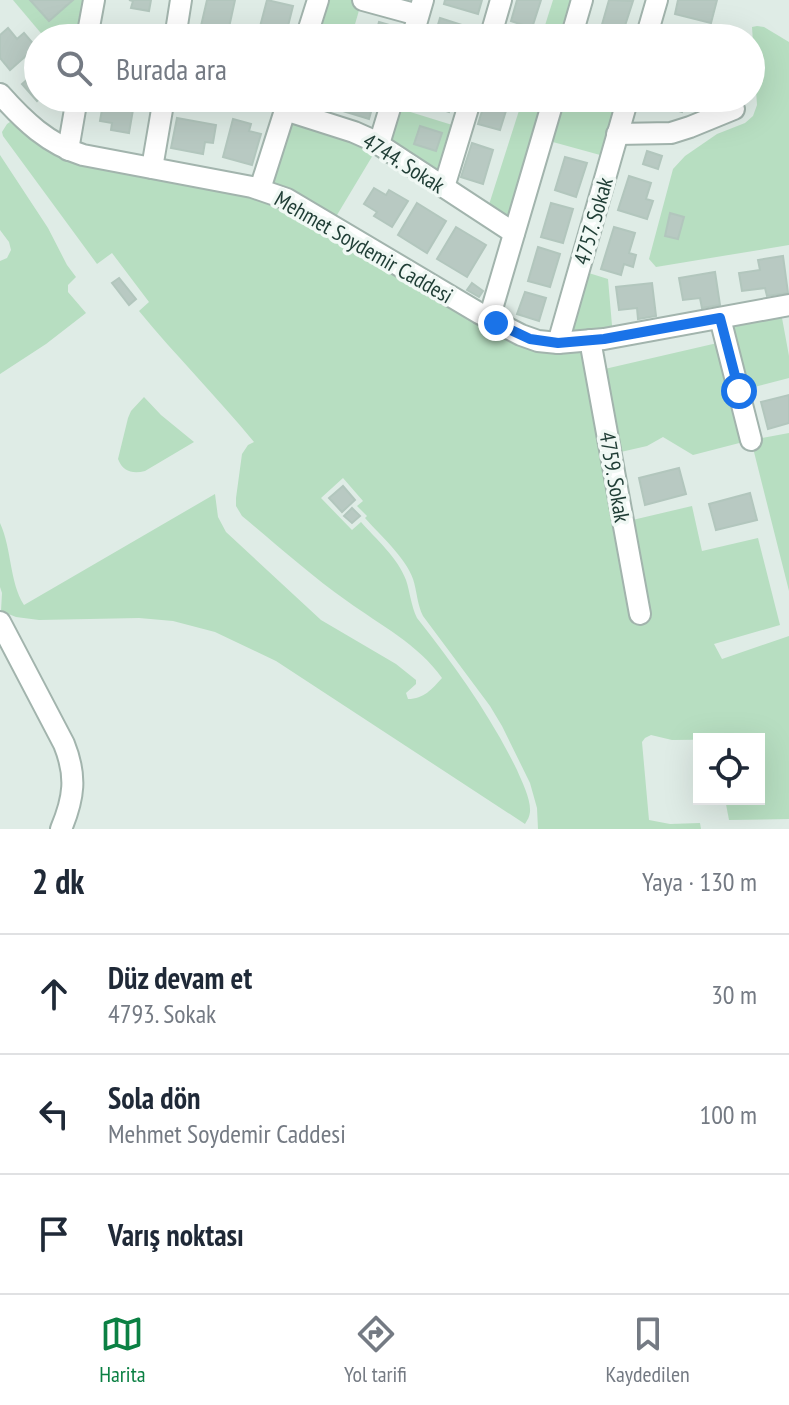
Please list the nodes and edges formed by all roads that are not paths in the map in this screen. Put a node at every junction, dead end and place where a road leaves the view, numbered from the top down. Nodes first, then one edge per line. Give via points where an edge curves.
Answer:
1 (94, 0) edge
2 (181, 0) edge
3 (318, 0) edge
4 (363, 0) edge
5 (501, 0) edge
6 (582, 0) edge
7 (657, 0) edge
8 (421, 8) edge
9 (90, 24) edge
10 (177, 24) edge
11 (310, 24) edge
12 (494, 24) edge
13 (575, 24) edge
14 (650, 24) edge
15 (0, 94) edge
16 (75, 112) edge
17 (162, 112) edge
18 (284, 112) edge
19 (306, 112) edge
20 (389, 112) edge
21 (467, 112) edge
22 (550, 112) edge
23 (624, 112) edge
24 (727, 112) edge
25 (617, 134) junction
26 (379, 144) junction
27 (68, 150) junction
28 (152, 168) junction
29 (444, 187) junction
30 (260, 189) junction
31 (514, 233) junction
32 (789, 305) edge
33 (720, 318) junction
34 (489, 319) junction
35 (590, 340) junction
36 (558, 343) junction
37 (751, 440) dead end
38 (640, 614) dead end
39 (0, 622) edge
40 (61, 829) edge

1 - 9 street
2 - 10 street
3 - 11 street
4 - 8 street
5 - 12 street
6 - 13 street
7 - 14 street
15 - 27 street, Mehmet Soydemir Caddesi via 39,132
16 - 27 street
17 - 28 street
18 - 30 street
19 - 26 street, 4744. Sokak
20 - 26 street
21 - 29 street
22 - 31 street
23 - 25 street, 4757. Sokak
24 - 25 street via 671,133
25 - 36 street, 4757. Sokak
26 - 29 street, 4744. Sokak
27 - 28 street, Mehmet Soydemir Caddesi
28 - 30 street, Mehmet Soydemir Caddesi
29 - 31 street, 4744. Sokak
30 - 34 street, Mehmet Soydemir Caddesi via 298,205
31 - 34 street
32 - 33 street, Mehmet Soydemir Caddesi
33 - 35 street, Mehmet Soydemir Caddesi
33 - 37 street
34 - 36 street, Mehmet Soydemir Caddesi via 530,339
35 - 36 street, Mehmet Soydemir Caddesi
35 - 38 street, 4759. Sokak
39 - 40 street via 70,760 73,791

